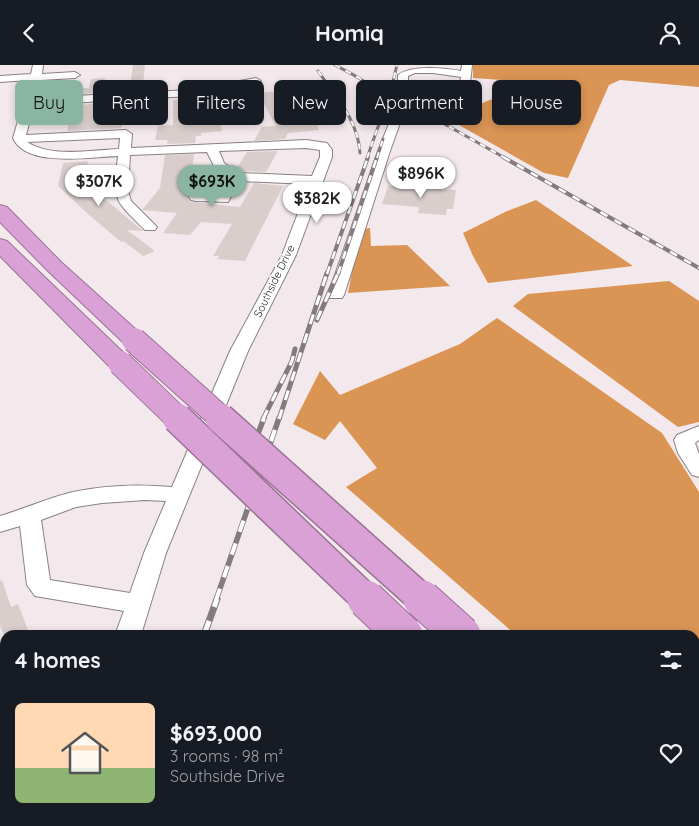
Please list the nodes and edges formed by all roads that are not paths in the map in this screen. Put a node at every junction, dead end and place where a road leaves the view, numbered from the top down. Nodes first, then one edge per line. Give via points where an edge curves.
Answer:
1 (467, 70) edge
2 (38, 71) edge
3 (75, 75) dead end
4 (0, 79) edge
5 (403, 80) edge
6 (178, 94) edge
7 (83, 99) edge
8 (24, 125) edge
9 (390, 125) edge
10 (394, 125) edge
11 (382, 139) dead end
12 (211, 148) junction
13 (124, 152) junction
14 (236, 177) junction
15 (317, 180) junction
16 (196, 197) dead end
17 (0, 211) edge
18 (150, 227) dead end
19 (0, 245) edge
20 (336, 295) dead end
21 (127, 352) junction
22 (691, 437) edge
23 (699, 469) edge
24 (180, 495) junction
25 (29, 516) junction
26 (0, 524) edge
27 (138, 604) junction
28 (130, 630) edge
29 (399, 630) edge
30 (456, 630) edge

1 - 5 street via 410,70 403,75
2 - 3 street
2 - 4 street
6 - 7 street
8 - 13 street, Southside Drive via 19,139 26,149 47,154
9 - 11 street
10 - 20 street
12 - 13 street, Southside Drive
12 - 14 street via 219,165
12 - 15 street, Southside Drive via 323,146 327,153
13 - 18 street via 121,191 125,202
14 - 15 street
14 - 16 street via 223,199
15 - 24 street, Southside Drive via 289,255 240,351
17 - 21 highway
19 - 21 highway
21 - 29 highway, bridge
21 - 30 highway, bridge
22 - 23 street via 688,453
24 - 25 street via 145,492 102,495 73,500
24 - 27 street, Southside Drive
25 - 26 street
25 - 27 street via 39,585 43,589
27 - 28 street, Southside Drive

